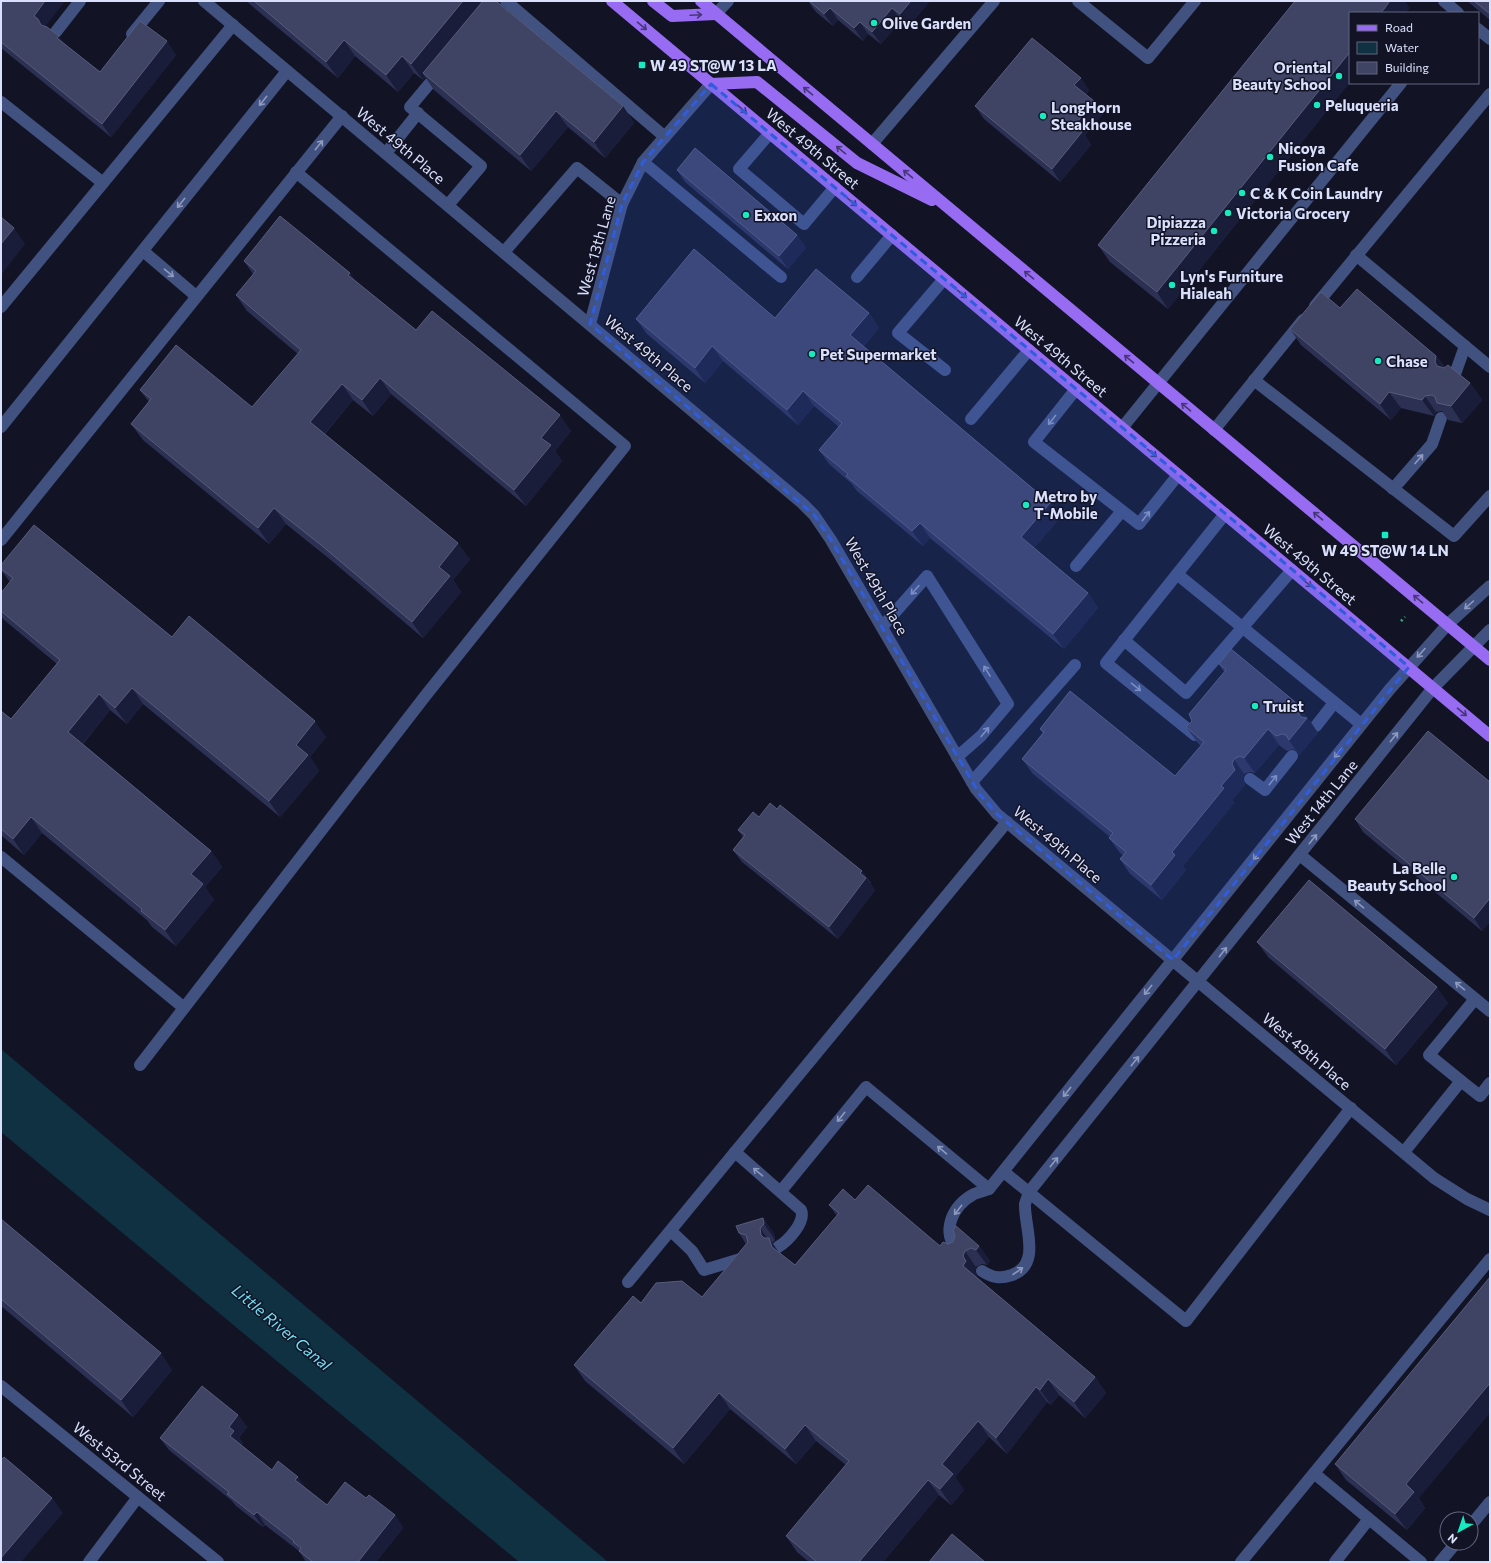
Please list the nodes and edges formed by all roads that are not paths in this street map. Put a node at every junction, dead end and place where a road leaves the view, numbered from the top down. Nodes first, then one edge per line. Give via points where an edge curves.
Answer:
1 (80, 1) edge
2 (159, 1) edge
3 (204, 1) edge
4 (506, 1) edge
5 (612, 1) edge
6 (652, 1) edge
7 (701, 1) edge
8 (728, 1) edge
9 (994, 1) edge
10 (1078, 1) edge
11 (1195, 1) edge
12 (1444, 1) edge
13 (1457, 12) edge
14 (716, 14) junction
15 (233, 25) junction
16 (1479, 30) edge
17 (55, 32) edge
18 (1490, 39) edge
19 (126, 41) edge
20 (449, 60) edge
21 (287, 71) junction
22 (711, 84) junction
23 (1400, 84) edge
24 (1490, 94) edge
25 (1, 102) edge
26 (418, 113) junction
27 (342, 116) junction
28 (770, 133) junction
29 (665, 136) junction
30 (872, 144) junction
31 (386, 153) junction
32 (643, 162) junction
33 (296, 172) junction
34 (103, 183) junction
35 (835, 187) junction
36 (622, 204) junction
37 (448, 205) junction
38 (949, 208) junction
39 (892, 236) junction
40 (143, 251) junction
41 (504, 252) junction
42 (1356, 255) junction
43 (781, 277) dead end
44 (857, 277) dead end
45 (944, 279) junction
46 (196, 296) junction
47 (1, 307) edge
48 (590, 324) junction
49 (1465, 346) junction
50 (1029, 350) junction
51 (1490, 367) edge
52 (945, 370) dead end
53 (1454, 377) edge
54 (1254, 380) junction
55 (1159, 384) junction
56 (1076, 389) junction
57 (1441, 418) edge
58 (971, 419) dead end
59 (1, 427) edge
60 (1122, 428) junction
61 (1214, 430) junction
62 (1178, 475) junction
63 (1393, 489) junction
64 (1490, 496) edge
65 (1122, 511) junction
66 (1225, 514) junction
67 (1, 540) edge
68 (1076, 566) dead end
69 (1292, 570) junction
70 (1177, 574) junction
71 (1490, 586) edge
72 (1448, 624) junction
73 (882, 627) junction
74 (1243, 628) junction
75 (1490, 630) edge
76 (1124, 640) junction
77 (1474, 646) junction
78 (1490, 660) edge
79 (1074, 666) dead end
80 (1409, 667) junction
81 (1433, 688) junction
82 (1334, 703) junction
83 (1361, 724) junction
84 (1316, 726) dead end
85 (1195, 734) edge
86 (1490, 736) edge
87 (1292, 756) edge
88 (958, 757) junction
89 (1250, 779) dead end
90 (972, 782) junction
91 (1008, 822) junction
92 (1300, 855) junction
93 (1, 857) edge
94 (1173, 960) junction
95 (1199, 982) junction
96 (1475, 999) junction
97 (183, 1008) junction
98 (1490, 1011) edge
99 (140, 1065) dead end
100 (1461, 1081) junction
101 (1490, 1083) edge
102 (1351, 1108) junction
103 (736, 1152) junction
104 (1404, 1152) junction
105 (1004, 1172) junction
106 (989, 1190) junction
107 (781, 1191) junction
108 (1029, 1192) junction
109 (1490, 1210) edge
110 (671, 1231) junction
111 (778, 1247) dead end
112 (959, 1252) edge
113 (752, 1256) edge
114 (1490, 1259) edge
115 (982, 1271) dead end
116 (628, 1282) dead end
117 (1, 1386) edge
118 (1315, 1474) junction
119 (138, 1497) junction
120 (1490, 1502) edge
121 (1479, 1515) edge
122 (1369, 1519) junction
123 (1449, 1551) edge
124 (89, 1562) edge
125 (218, 1562) edge
126 (1241, 1562) edge
127 (1335, 1562) edge
128 (1421, 1562) edge
129 (1440, 1562) edge

1 - 17 street
2 - 19 street
3 - 15 street, West 49th Place
4 - 29 street
5 -> 22 main road, West 49th Street
6 -> 14 main road via 672,16
7 - 14 main road
8 - 14 street
9 - 30 street
10 - 11 street via 1148,58
12 - 13 street
30 -> 14 main road
15 - 21 street, West 49th Place
15 - 34 street
16 - 18 street
20 - 26 street via 410,107
21 - 27 street, West 49th Place
21 -> 40 street
22 -> 28 main road, West 49th Street
22 - 29 street, West 13th Lane
38 -> 22 main road via 857,163 757,82
23 - 55 street
24 - 42 street
25 - 34 street
26 - 31 street
26 - 37 street via 481,166
27 - 31 street, West 49th Place
33 -> 27 street
28 - 35 main road, West 49th Street
28 - 35 street via 739,169 804,224
29 - 32 street, West 13th Lane
38 -> 30 main road
31 - 37 street, West 49th Place
32 - 36 street, West 13th Lane
32 - 43 street
33 - 46 street
33 - 97 street via 625,446 426,695
34 - 47 street
35 -> 39 main road, West 49th Street
36 - 41 street via 577,168
36 - 48 street, West 13th Lane
37 - 41 street, West 49th Place
55 -> 38 main road
39 - 44 street
39 - 45 main road, West 49th Street
40 -> 46 street
40 - 59 street
41 - 48 street, West 49th Place
42 - 49 street
42 - 54 street
45 -> 50 main road, West 49th Street
45 - 52 street via 898,333
46 - 67 street
48 - 73 street, West 49th Place via 806,507 831,540
49 - 51 street
49 - 53 street
50 - 56 main road, West 49th Street
50 - 58 street
54 - 61 street
54 - 63 street
55 - 60 street
61 -> 55 main road
56 - 60 main road, West 49th Street
56 -> 65 street via 1034,442
63 -> 57 street via 1432,444
60 -> 62 main road, West 49th Street
72 -> 61 main road
65 -> 62 street via 1139,524
62 - 66 main road, West 49th Street
63 - 64 street via 1454,536
65 - 68 street
66 - 69 main road, West 49th Street
66 - 70 street
69 - 74 street
69 -> 80 main road, West 49th Street
70 - 74 street
70 - 76 street
71 -> 72 street, West 14th Lane
72 - 77 main road
72 -> 80 street, West 14th Lane
73 - 88 street, West 49th Place
88 -> 73 street via 982,736 1008,704 927,576
74 - 76 street via 1186,693
74 - 82 street
75 - 77 street, West 14th Lane
76 -> 85 street via 1106,663
77 - 78 main road
77 - 81 street, West 14th Lane
79 - 90 street
80 - 81 main road, West 49th Street
80 - 83 street, West 14th Lane
81 -> 86 main road, West 49th Street
92 -> 81 street, West 14th Lane
82 - 83 street
82 - 84 street
83 -> 94 street, West 14th Lane
89 -> 87 street via 1265,790
88 - 90 street, West 49th Place
90 - 91 street, West 49th Place via 988,805
91 - 94 street, West 49th Place
91 - 103 street
95 -> 92 street, West 14th Lane
96 -> 92 street
93 - 97 street
94 - 95 street, West 49th Place
94 -> 105 street, West 14th Lane
95 - 102 street, West 49th Place
108 -> 95 street, West 14th Lane
96 - 98 street
96 - 100 street via 1429,1055
97 - 99 street
100 - 101 street via 1480,1096
100 - 104 street
102 - 104 street, West 49th Place
102 - 108 street via 1186,1320
107 -> 103 street
103 - 110 street
104 - 109 street, West 49th Place via 1450,1189
105 - 106 street, West 14th Lane
105 - 108 street
106 -> 107 street via 866,1087
106 -> 112 street via 965,1200 951,1219 950,1242
107 - 111 street via 801,1210 803,1218 787,1240
115 -> 108 street via 995,1278 1002,1278 1015,1274 1025,1265 1030,1250 1025,1203
110 - 113 street via 692,1251 704,1270
110 - 116 street
114 - 118 street
117 - 119 street, West 53rd Street
118 - 122 street
118 - 126 street
119 - 124 street
119 - 125 street, West 53rd Street
120 - 121 street
122 - 127 street
122 - 128 street
123 - 129 street

